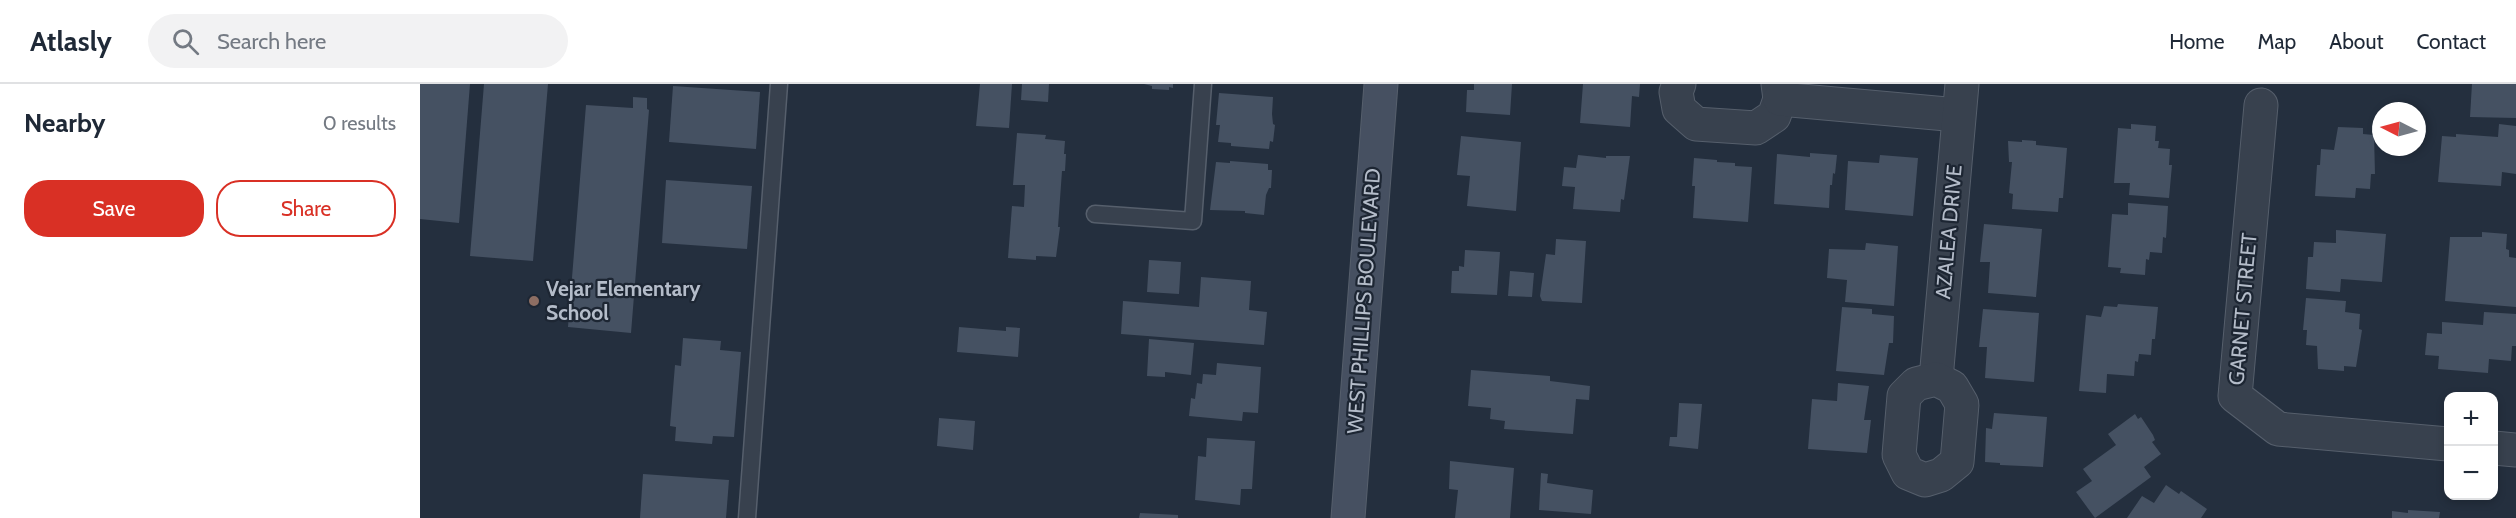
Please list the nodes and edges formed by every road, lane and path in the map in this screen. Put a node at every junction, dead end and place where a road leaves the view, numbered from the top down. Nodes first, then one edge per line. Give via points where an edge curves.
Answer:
1 (779, 84) edge
2 (1203, 84) edge
3 (1381, 84) edge
4 (1679, 84) edge
5 (1779, 91) edge
6 (1960, 100) edge
7 (2260, 105) dead end
8 (1095, 214) dead end
9 (1936, 380) dead end
10 (2444, 444) edge
11 (2498, 448) edge
12 (2516, 450) edge
13 (747, 518) edge
14 (1348, 518) edge

1 - 13 lane
2 - 8 lane via 1193,221
3 - 14 street, WEST PHILLIPS BOULEVARD
4 - 5 street via 1679,109 1696,124 1756,128 1774,116
5 - 6 street
6 - 9 street, AZALEA DRIVE
7 - 10 street, GARNET STREET via 2235,396 2278,429
11 - 12 street

